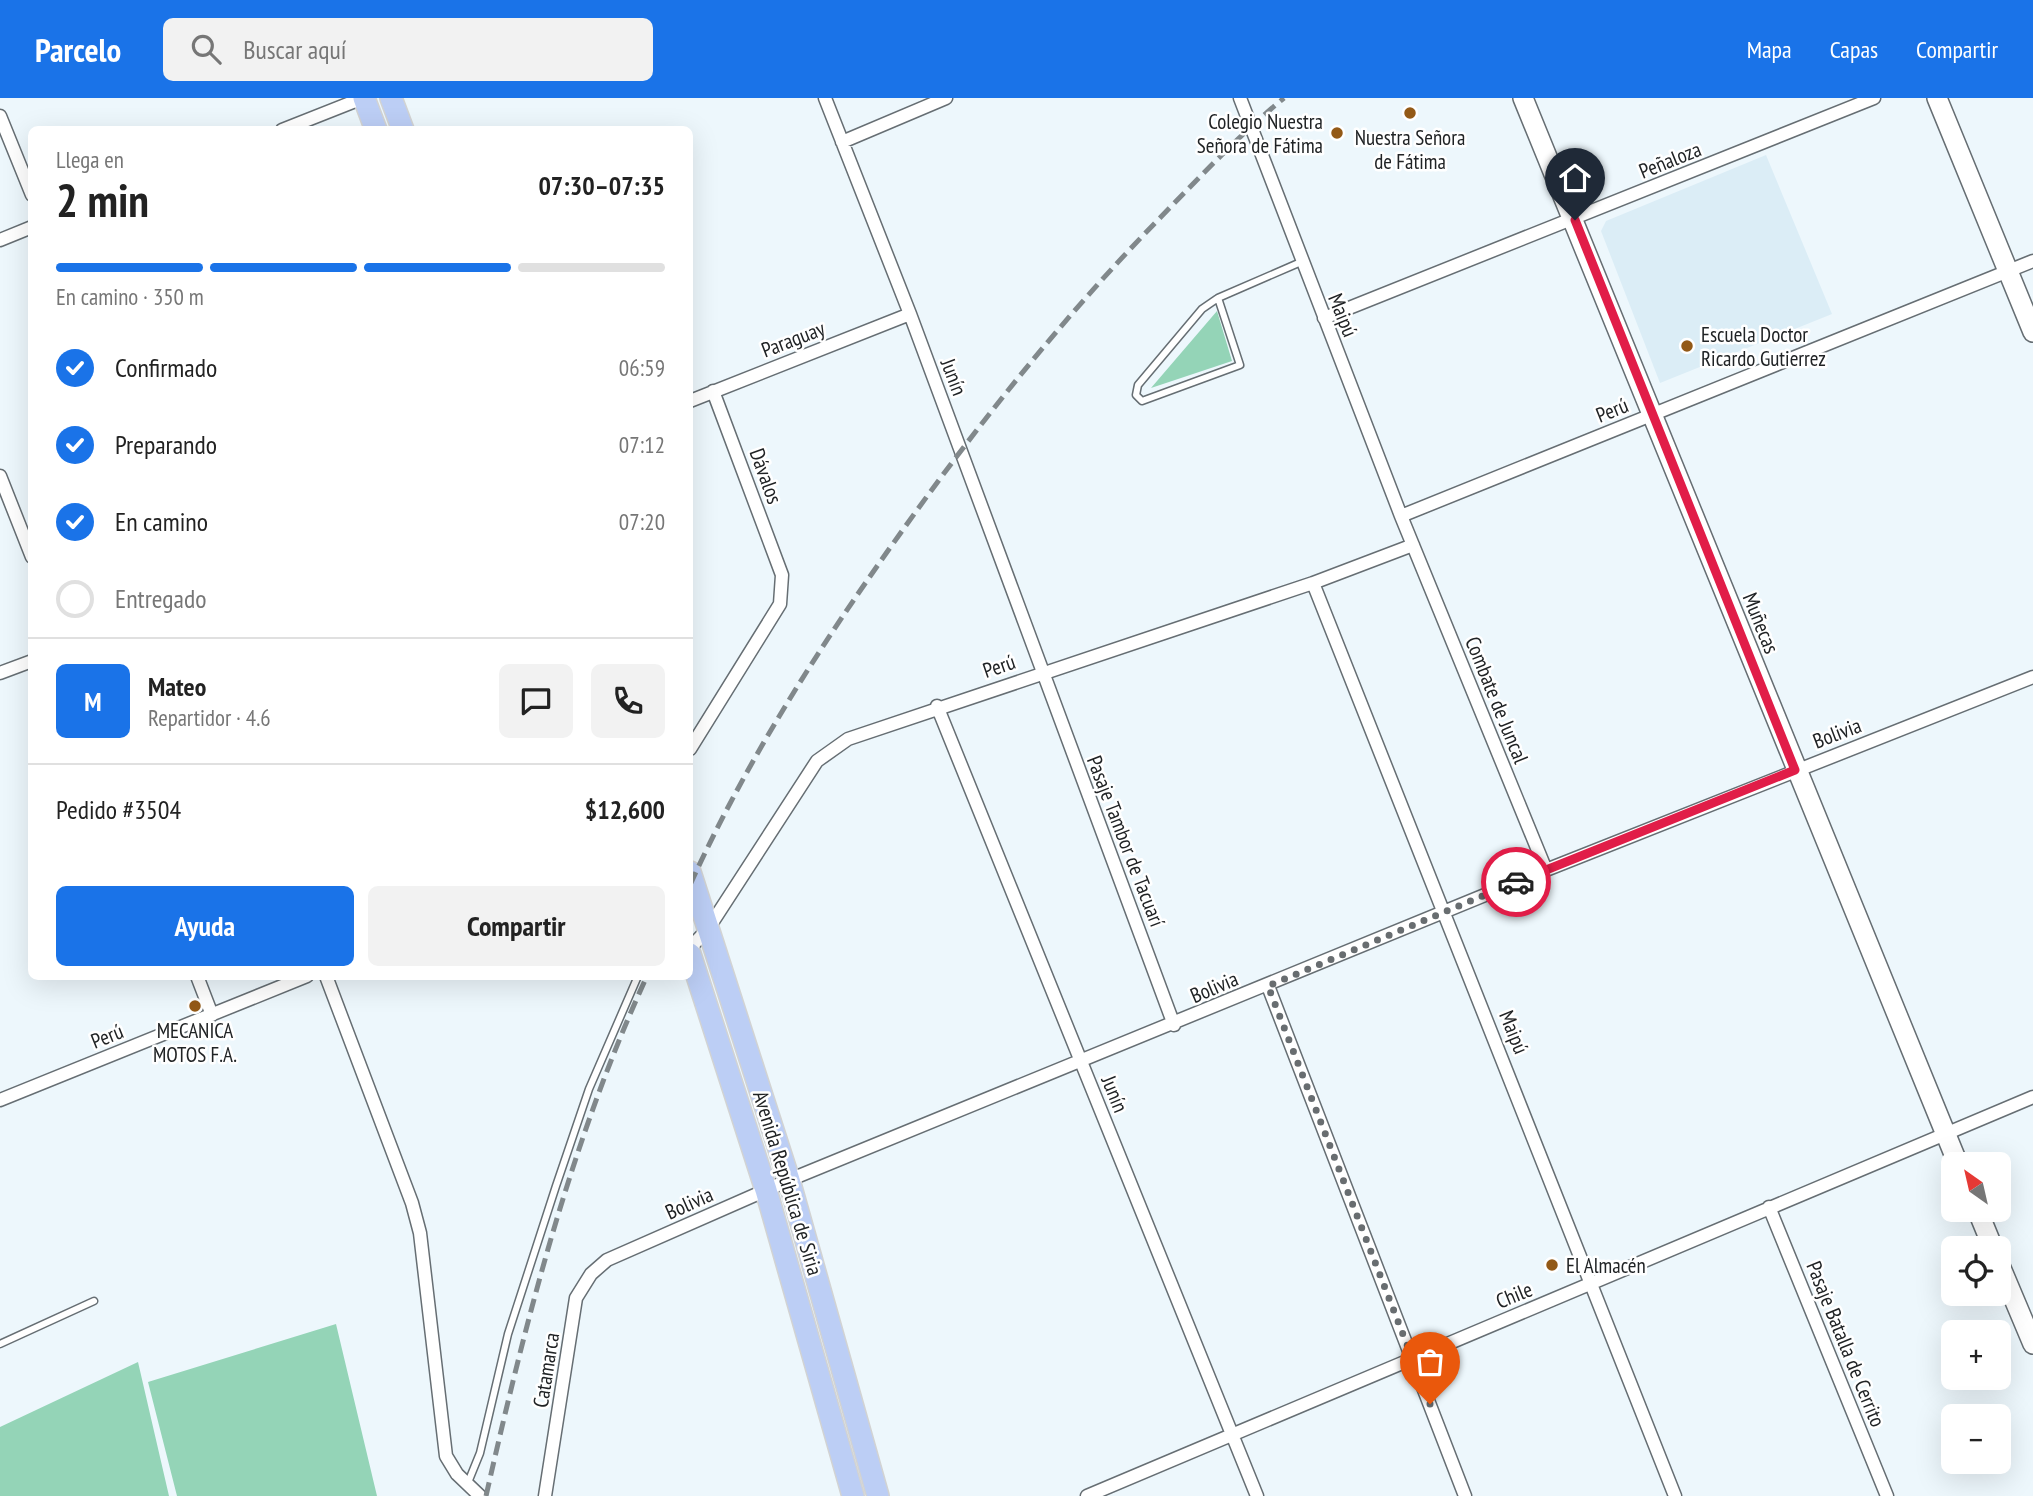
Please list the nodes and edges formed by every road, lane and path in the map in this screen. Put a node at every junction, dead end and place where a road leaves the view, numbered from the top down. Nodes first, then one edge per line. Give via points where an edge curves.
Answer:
1 (363, 98) edge
2 (391, 98) edge
3 (825, 98) edge
4 (946, 98) edge
5 (1240, 98) edge
6 (1523, 98) edge
7 (1874, 98) edge
8 (1937, 98) edge
9 (0, 116) edge
10 (292, 126) edge
11 (374, 126) edge
12 (402, 126) edge
13 (842, 142) junction
14 (28, 185) edge
15 (1575, 220) junction
16 (28, 229) edge
17 (0, 240) edge
18 (2033, 261) edge
19 (1301, 262) junction
20 (2008, 272) junction
21 (1218, 298) junction
22 (910, 314) junction
23 (1324, 318) junction
24 (2033, 332) edge
25 (713, 391) junction
26 (693, 400) edge
27 (1653, 414) junction
28 (0, 476) edge
29 (1401, 516) junction
30 (1413, 545) junction
31 (28, 547) edge
32 (1313, 583) junction
33 (28, 662) edge
34 (1041, 672) junction
35 (0, 673) edge
36 (2033, 677) edge
37 (937, 706) junction
38 (693, 744) edge
39 (1795, 770) junction
40 (1546, 870) junction
41 (693, 882) edge
42 (1446, 911) junction
43 (708, 929) junction
44 (693, 944) edge
45 (693, 963) edge
46 (199, 980) edge
47 (297, 980) edge
48 (328, 980) edge
49 (636, 980) edge
50 (1268, 986) junction
51 (212, 1015) junction
52 (1174, 1024) junction
53 (1081, 1062) junction
54 (2033, 1097) edge
55 (0, 1100) edge
56 (1945, 1132) junction
57 (1953, 1152) edge
58 (789, 1180) junction
59 (766, 1190) junction
60 (1769, 1207) junction
61 (607, 1260) joint
62 (1593, 1284) junction
63 (2011, 1292) edge
64 (94, 1300) dead end
65 (0, 1344) edge
66 (2033, 1344) edge
67 (1412, 1358) junction
68 (1233, 1434) junction
69 (467, 1485) junction
70 (480, 1496) edge
71 (545, 1496) edge
72 (853, 1496) edge
73 (878, 1496) edge
74 (1087, 1496) edge
75 (1257, 1496) edge
76 (1465, 1496) edge
77 (1675, 1496) edge
78 (1887, 1496) edge

1 - 10 street
1 - 11 main road
2 - 12 main road
3 - 13 street, Junín
4 - 13 street
5 - 19 street, Maipú
6 - 15 street, Muñecas
7 - 15 street, Peñaloza
8 - 20 street
9 - 14 street
13 - 22 street, Junín
15 - 23 street, Peñaloza
15 - 27 street, Muñecas
16 - 17 street
18 - 20 street, Perú
19 - 21 lane
19 - 23 street, Maipú
20 - 24 street
20 - 27 street, Perú
21 - 21 lane via 1202,309 1138,385 1136,394 1142,401 1240,365
22 - 25 street, Paraguay
22 - 34 street, Junín
23 - 29 street, Maipú
25 - 26 street, Paraguay
25 - 38 street, Dávalos via 782,575 780,604
27 - 29 street, Perú
27 - 39 street, Muñecas
28 - 31 street
29 - 30 street, Maipú
30 - 32 street, Perú
30 - 40 street, Combate de Juncal
32 - 34 street, Perú
32 - 42 street, Maipú
33 - 35 street
34 - 37 street, Perú
34 - 52 street, Pasaje Tambor de Tacuarí
36 - 39 street, Bolivia
37 - 43 street, Perú via 848,739 817,761
37 - 53 street, Junín
39 - 40 street, Bolivia
39 - 56 street, Muñecas
40 - 42 street, Bolivia
41 - 43 main road, Avenida República de Siria
42 - 50 street, Bolivia
42 - 62 street, Maipú
43 - 44 street, Perú
43 - 58 main road, Avenida República de Siria
45 - 59 main road, Avenida República de Siria
46 - 51 street
47 - 51 street, Perú
48 - 69 street via 421,1233 446,1456
49 - 69 lane via 581,1113 508,1334 480,1453
50 - 52 street, Bolivia
50 - 67 street
51 - 55 street, Perú
52 - 53 street, Bolivia
53 - 58 street, Bolivia
53 - 68 street, Junín
54 - 56 street, Chile
56 - 57 street, Muñecas
56 - 60 street, Chile
58 - 59 street, Bolivia
58 - 73 main road, Avenida República de Siria
59 - 61 street, Bolivia
59 - 72 main road, Avenida República de Siria
60 - 62 street, Chile
60 - 78 street, Pasaje Batalla de Cerrito
61 - 71 street, Catamarca via 591,1274 576,1298
62 - 67 street, Chile
62 - 77 street, Maipú
63 - 66 street
64 - 65 lane
67 - 68 street, Chile
67 - 76 street
68 - 74 street, Chile
68 - 75 street, Junín
69 - 70 street

